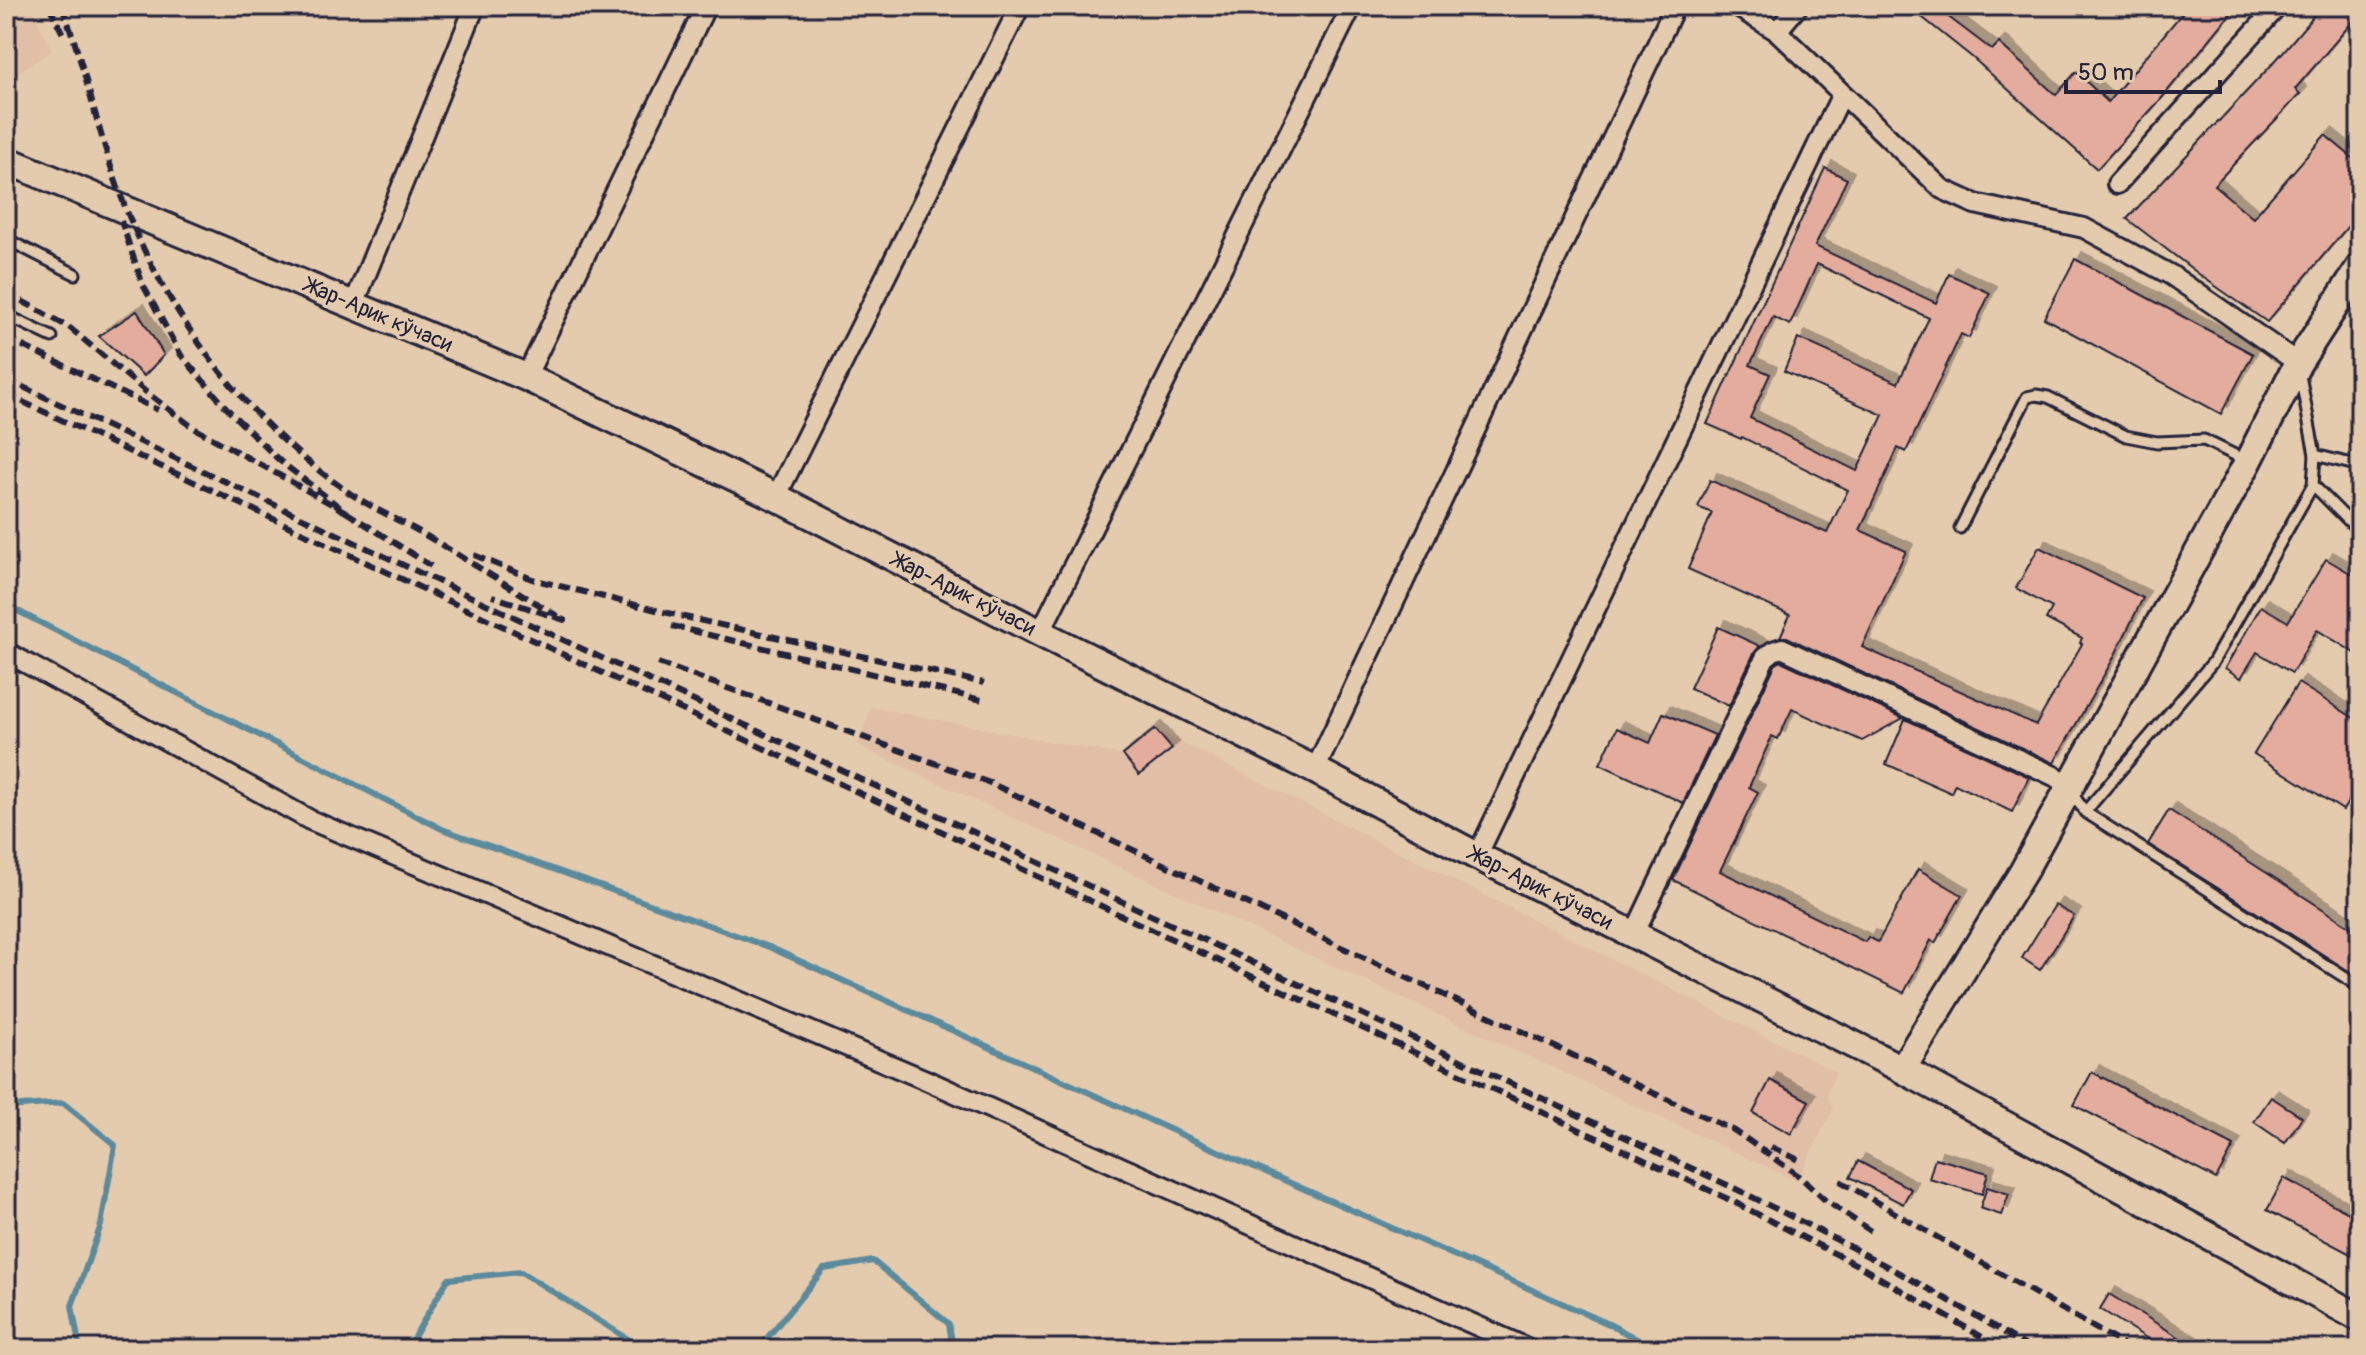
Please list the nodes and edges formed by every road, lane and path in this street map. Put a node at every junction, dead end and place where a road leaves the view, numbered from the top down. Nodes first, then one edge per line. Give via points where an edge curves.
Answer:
1 (475, 6) edge
2 (706, 6) edge
3 (1020, 6) edge
4 (1352, 6) edge
5 (1675, 6) edge
6 (1736, 6) edge
7 (1798, 6) edge
8 (2278, 6) edge
9 (1777, 31) junction
10 (1842, 94) junction
11 (6, 160) edge
12 (2117, 184) dead end
13 (6, 239) edge
14 (2360, 267) edge
15 (75, 274) dead end
16 (354, 304) junction
17 (6, 315) edge
18 (52, 337) dead end
19 (2298, 363) junction
20 (526, 377) junction
21 (2315, 455) junction
22 (2248, 462) junction
23 (2360, 466) edge
24 (2313, 485) junction
25 (776, 497) junction
26 (1960, 528) dead end
27 (2360, 532) edge
28 (1040, 633) junction
29 (6, 652) edge
30 (1315, 770) junction
31 (2070, 786) junction
32 (2085, 812) junction
33 (1477, 856) junction
34 (1634, 934) junction
35 (2360, 987) edge
36 (1902, 1069) junction
37 (2360, 1318) edge
38 (1529, 1349) edge

1 - 16 street
2 - 20 street
3 - 25 street
4 - 28 street
5 - 30 street
6 - 9 street
7 - 9 street
8 - 12 street
9 - 10 street
10 - 19 street via 1942,189 1975,204 2084,228 2171,275
10 - 33 street
11 - 16 main road, Жар-Арик кўчаси
13 - 15 lane
14 - 19 main road
16 - 20 main road, Жар-Арик кўчаси
17 - 18 lane
19 - 21 lane
19 - 22 main road
20 - 25 main road, Жар-Арик кўчаси
21 - 23 lane
21 - 24 lane
22 - 26 lane via 2204,440 2157,442 2126,436 2048,397 2027,397
22 - 31 main road
24 - 27 lane
24 - 32 lane via 2213,662
25 - 28 main road, Жар-Арик кўчаси
28 - 30 main road, Жар-Арик кўчаси
29 - 38 street via 310,820 926,1080
30 - 33 main road, Жар-Арик кўчаси
31 - 32 lane
31 - 34 street via 1782,648 1773,651 1765,658
31 - 36 main road
32 - 35 lane
33 - 34 main road, Жар-Арик кўчаси
34 - 36 main road, Жар-Арик кўчаси
36 - 37 main road, Жар-Арик кўчаси

